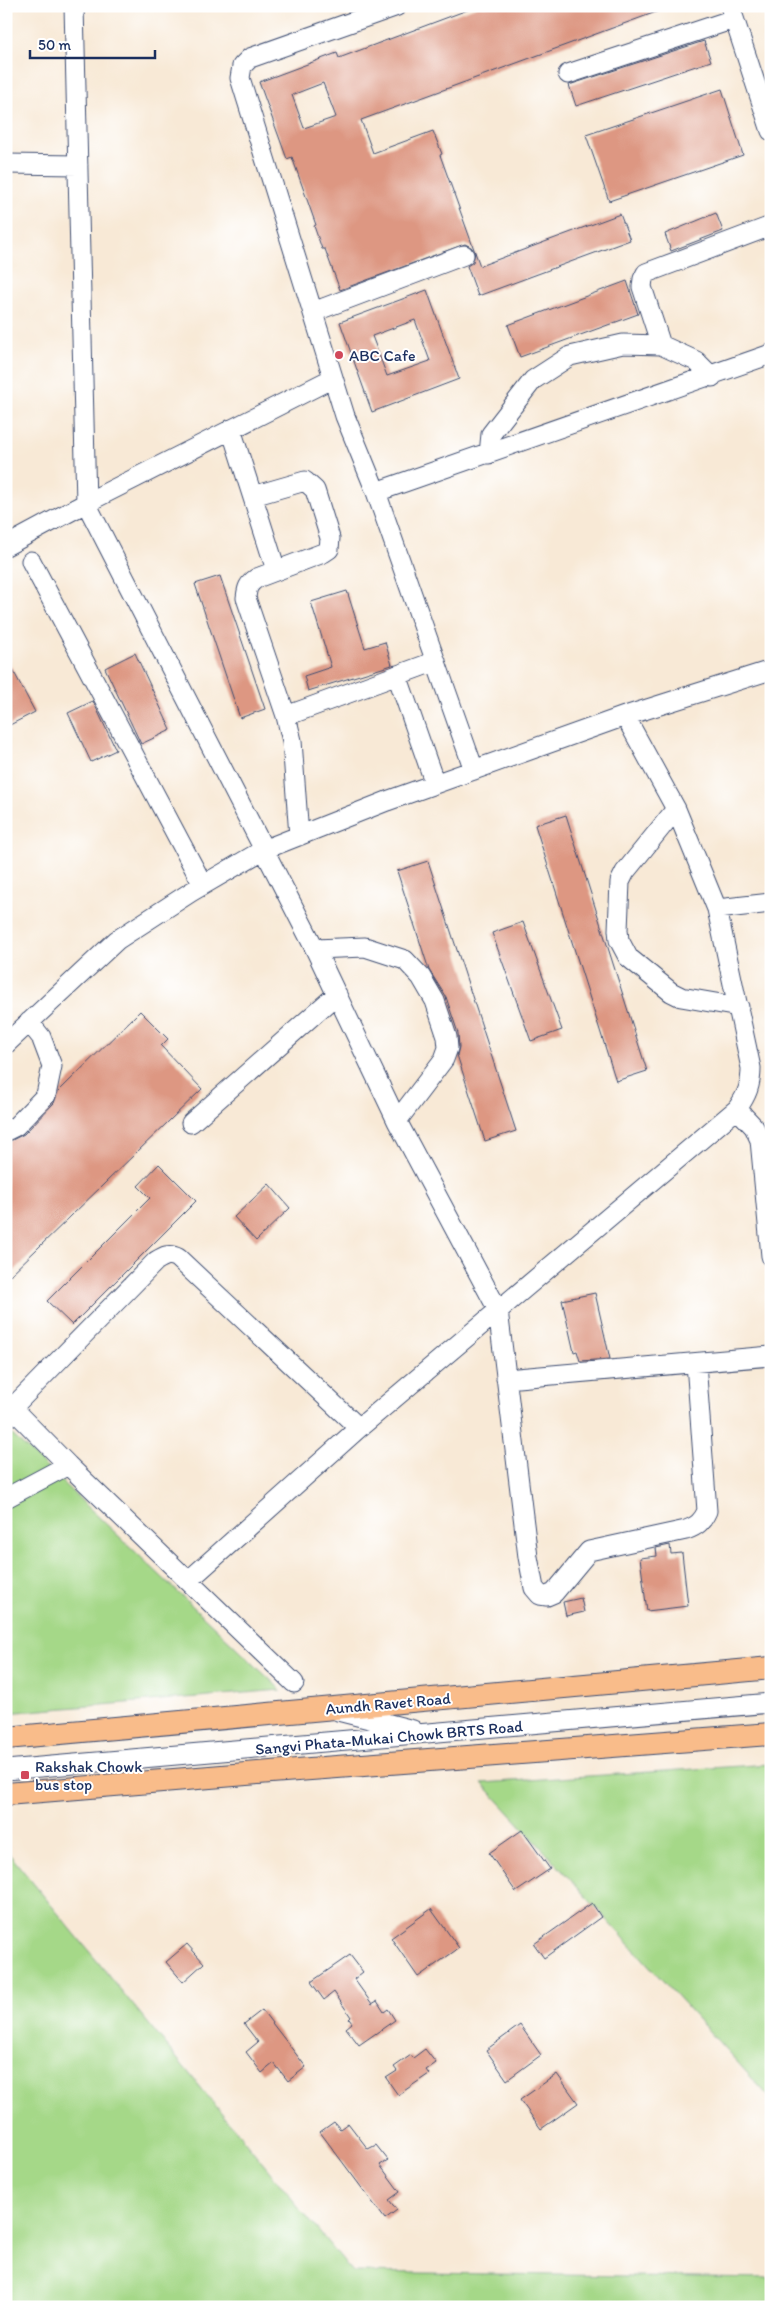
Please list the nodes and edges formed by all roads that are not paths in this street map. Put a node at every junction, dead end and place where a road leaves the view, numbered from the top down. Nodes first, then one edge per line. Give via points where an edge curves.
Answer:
1 (74, 6) edge
2 (397, 6) edge
3 (732, 13) edge
4 (568, 74) dead end
5 (771, 131) edge
6 (6, 164) edge
7 (78, 165) junction
8 (771, 226) edge
9 (464, 255) dead end
10 (313, 312) junction
11 (661, 345) junction
12 (771, 354) edge
13 (712, 376) junction
14 (333, 378) junction
15 (232, 429) junction
16 (489, 454) junction
17 (376, 492) junction
18 (253, 496) junction
19 (86, 503) junction
20 (6, 546) edge
21 (32, 561) dead end
22 (276, 570) junction
23 (436, 660) junction
24 (771, 670) edge
25 (397, 675) junction
26 (286, 716) junction
27 (625, 716) junction
28 (474, 770) junction
29 (435, 784) junction
30 (676, 809) junction
31 (299, 836) junction
32 (264, 850) junction
33 (203, 885) junction
34 (771, 903) edge
35 (717, 909) junction
36 (315, 948) junction
37 (337, 994) junction
38 (739, 1007) junction
39 (28, 1022) junction
40 (6, 1044) edge
41 (737, 1109) junction
42 (397, 1121) junction
43 (191, 1123) dead end
44 (6, 1131) edge
45 (771, 1256) edge
46 (498, 1310) junction
47 (771, 1356) edge
48 (696, 1363) junction
49 (506, 1380) junction
50 (9, 1405) edge
51 (358, 1428) junction
52 (68, 1465) junction
53 (6, 1498) edge
54 (188, 1581) junction
55 (771, 1668) edge
56 (294, 1683) dead end
57 (771, 1703) edge
58 (327, 1708) junction
59 (429, 1734) junction
60 (771, 1734) edge
61 (6, 1738) edge
62 (6, 1770) edge
63 (6, 1794) edge

1 - 7 lane
2 - 10 lane via 250,58 242,66 240,78
3 - 4 lane
3 - 5 lane
6 - 7 lane
7 - 19 lane
8 - 11 lane via 646,273 642,287
9 - 10 lane
10 - 14 lane
11 - 13 lane via 696,361
11 - 16 lane via 624,344 581,352 542,373 495,428 489,441
12 - 13 lane
13 - 16 lane
14 - 15 lane
14 - 17 lane
15 - 18 lane
15 - 19 lane
16 - 17 lane
17 - 23 lane
18 - 22 lane
18 - 22 lane via 305,481 315,490 330,538 329,549 323,553
19 - 20 lane
19 - 32 lane
21 - 33 lane
22 - 26 lane via 250,583 246,598
23 - 25 lane
23 - 28 lane
24 - 27 lane
25 - 26 lane
25 - 29 lane
26 - 31 lane via 293,751
27 - 28 lane
27 - 30 lane
28 - 29 lane
29 - 31 lane
30 - 35 lane
30 - 38 lane via 620,882 620,940 628,957 671,992 680,997
31 - 32 lane
32 - 33 lane
32 - 36 lane
33 - 39 lane via 117,940
34 - 35 lane
35 - 38 lane
36 - 37 lane
36 - 42 lane via 365,947 405,960 422,977 435,1001 448,1048 444,1059
37 - 42 lane
37 - 43 lane
38 - 41 lane via 751,1081 747,1095
39 - 40 lane
39 - 44 lane via 41,1037 52,1066 46,1096 16,1126
41 - 45 lane via 754,1127 760,1140
41 - 46 lane
42 - 46 lane
46 - 49 lane
46 - 51 lane
47 - 48 lane
48 - 49 lane
48 - 49 lane via 707,1511 703,1519 686,1530 590,1551 554,1593 547,1596 540,1595 534,1588 528,1557
50 - 51 lane via 156,1261 172,1254
50 - 52 lane
51 - 54 lane
52 - 53 lane
52 - 54 lane
54 - 56 lane
55 - 58 main road, Aundh Ravet Road
57 - 59 lane, Sangvi Phata-Mukai Chowk BRTS Road
58 - 59 lane
58 - 61 main road, Aundh Ravet Road
59 - 62 lane, Sangvi Phata-Mukai Chowk BRTS Road
60 - 63 main road

